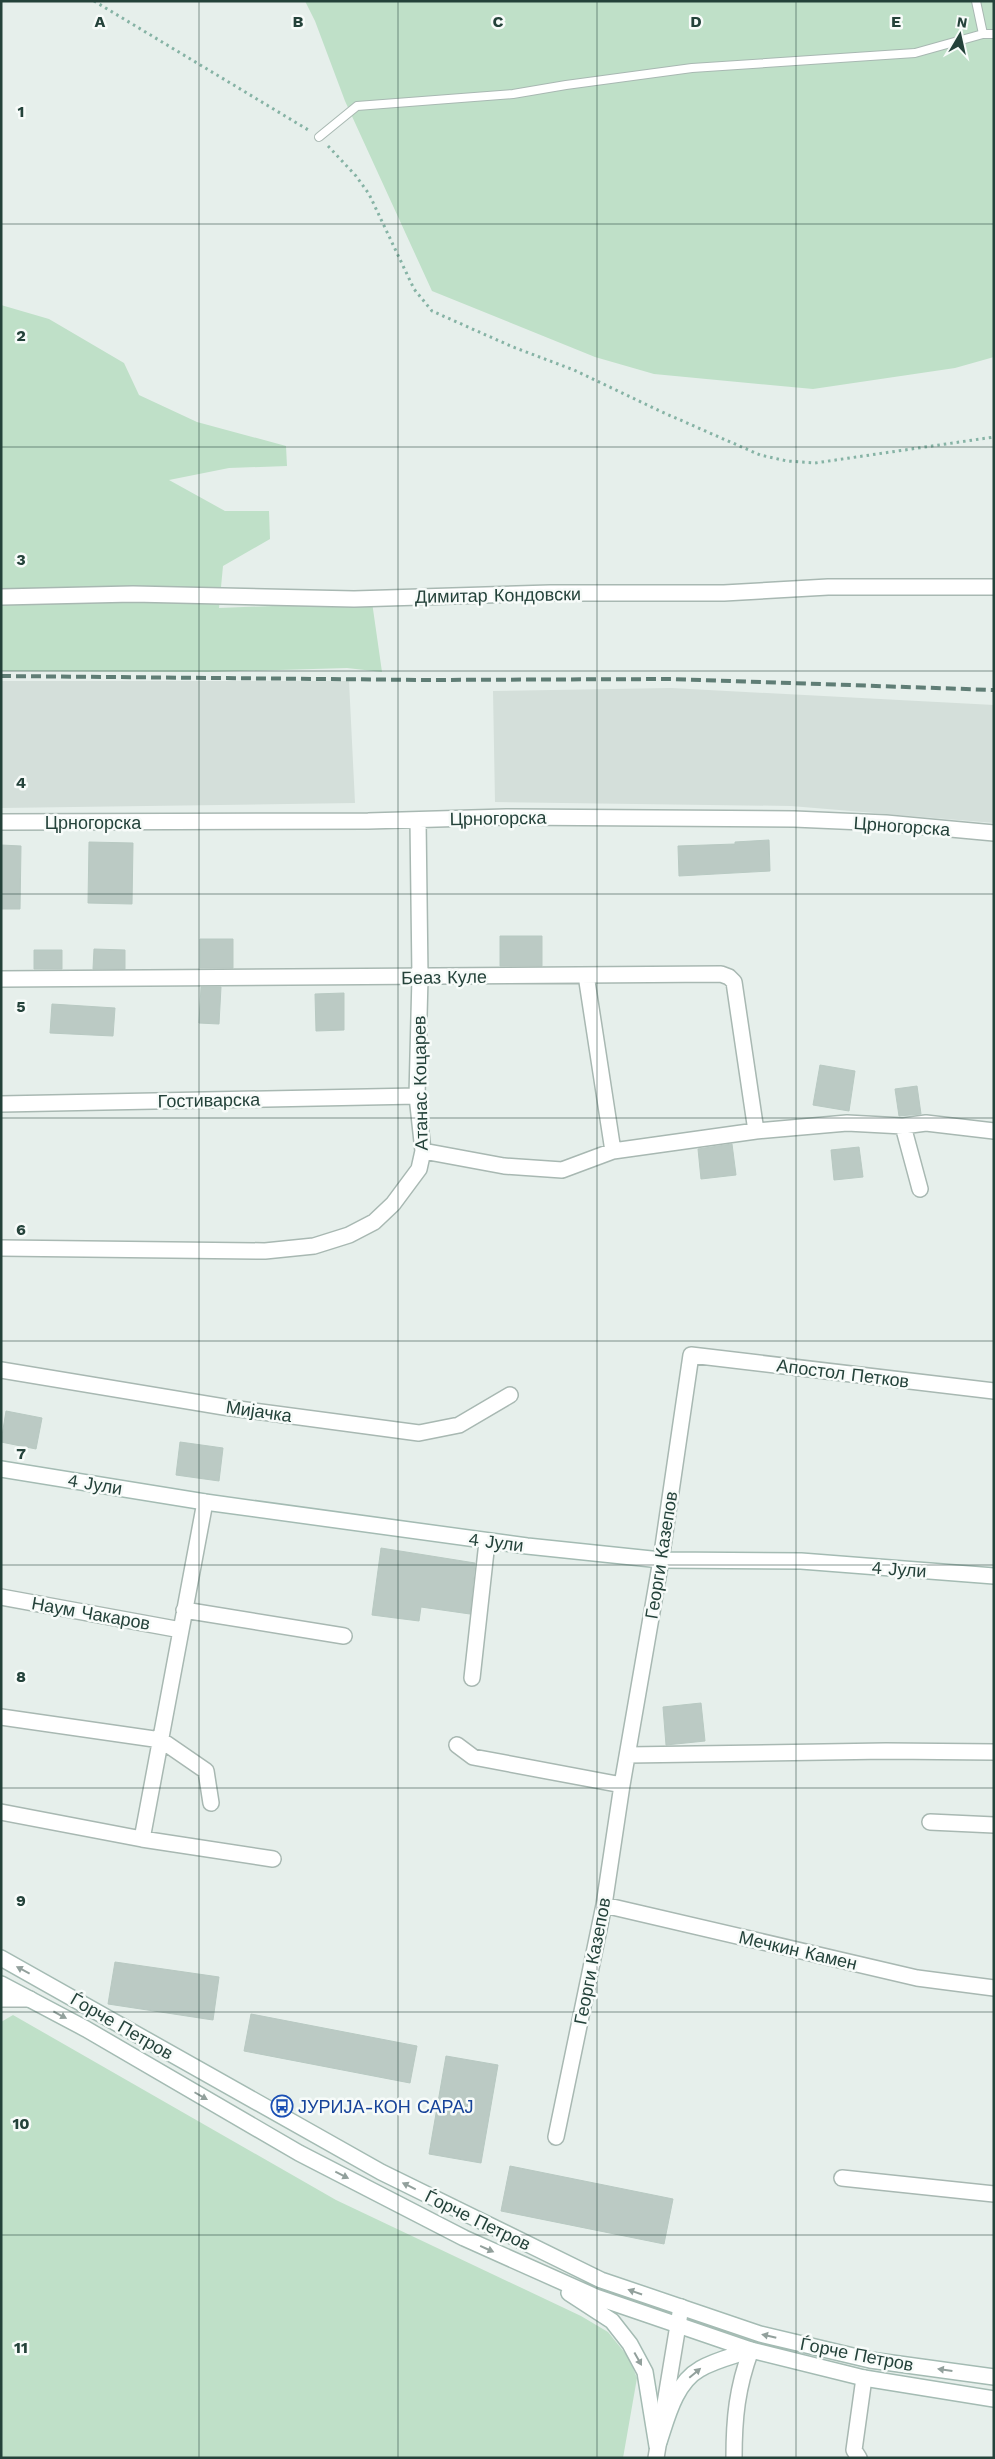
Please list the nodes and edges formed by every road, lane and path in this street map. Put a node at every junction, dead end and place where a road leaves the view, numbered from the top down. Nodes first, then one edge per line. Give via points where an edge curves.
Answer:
1 (94, 1) edge
2 (976, 1) edge
3 (983, 34) junction
4 (994, 34) edge
5 (319, 137) junction
6 (994, 437) edge
7 (994, 587) edge
8 (1, 597) edge
9 (418, 820) junction
10 (1, 822) edge
11 (994, 833) edge
12 (586, 975) junction
13 (420, 977) junction
14 (1, 979) edge
15 (417, 1096) junction
16 (1, 1104) edge
17 (903, 1126) junction
18 (994, 1130) edge
19 (756, 1131) junction
20 (613, 1150) junction
21 (423, 1151) junction
22 (920, 1189) dead end
23 (1, 1248) edge
24 (691, 1355) joint
25 (1, 1370) edge
26 (994, 1391) edge
27 (510, 1395) dead end
28 (1, 1469) edge
29 (205, 1502) junction
30 (487, 1542) junction
31 (662, 1560) junction
32 (994, 1576) edge
33 (1, 1597) edge
34 (184, 1610) junction
35 (181, 1630) junction
36 (344, 1636) dead end
37 (472, 1678) dead end
38 (1, 1717) edge
39 (161, 1740) junction
40 (457, 1745) dead end
41 (994, 1752) edge
42 (628, 1755) junction
43 (622, 1785) junction
44 (211, 1802) dead end
45 (1, 1812) edge
46 (930, 1822) dead end
47 (994, 1826) edge
48 (142, 1839) junction
49 (273, 1859) dead end
50 (604, 1905) junction
51 (1, 1958) edge
52 (1, 1984) edge
53 (994, 1988) edge
54 (1, 1999) edge
55 (30, 1999) junction
56 (556, 2137) dead end
57 (842, 2178) dead end
58 (993, 2192) edge
59 (521, 2264) junction
60 (681, 2307) junction
61 (677, 2326) junction
62 (751, 2350) junction
63 (994, 2377) edge
64 (864, 2378) junction
65 (994, 2399) edge
66 (656, 2452) edge
67 (734, 2458) edge
68 (859, 2458) edge

1 - 5 path
2 - 3 lane
3 - 4 lane
3 - 5 lane via 915,53 692,68 513,94 357,106
5 - 6 path via 369,194 414,289 432,311 574,370 760,455 815,463
7 - 8 street, Димитар Кондовски via 828,587 724,593 550,593 354,599 133,594
9 - 10 street, Црногорска
9 - 11 street, Црногорска via 506,817 794,819
9 - 13 street, Атанас Коцарев
12 - 13 street, Беаз Куле
12 - 19 street, Беаз Куле via 721,974 729,977 734,982
12 - 20 street
13 - 14 street, Беаз Куле
13 - 15 street, Атанас Коцарев
15 - 16 street, Гостиварска
15 - 21 street, Атанас Коцарев
17 - 18 street via 926,1123
17 - 19 street via 847,1123
17 - 22 street
19 - 20 street
20 - 21 street via 562,1170 504,1166
21 - 23 street, Атанас Коцарев via 419,1169 393,1204 374,1222 349,1235 314,1246 265,1251
24 - 26 street, Апостол Петков
24 - 31 street, Георги Казепов
25 - 27 street, Мијачка via 224,1407 419,1433 460,1425
28 - 29 street, 4 Јули
29 - 30 street, 4 Јули
29 - 34 street
30 - 31 street, 4 Јули
30 - 37 street
31 - 32 street, 4 Јули via 801,1561
31 - 42 street, Георги Казепов
33 - 35 street, Наум Чакаров
34 - 35 street
34 - 36 street
35 - 39 street
38 - 39 street
39 - 44 street via 206,1771
39 - 48 street
40 - 43 street via 473,1756
41 - 42 street
42 - 43 street, Георги Казепов
43 - 50 street, Георги Казепов
45 - 48 street
46 - 47 street
48 - 49 street
50 - 53 street, Мечкин Камен via 917,1978
50 - 56 street, Георги Казепов
60 -> 51 street, Ѓорче Петров via 601,2280 381,2172
52 - 55 street, Ѓорче Петров
54 - 55 street
55 -> 59 street, Ѓорче Петров via 298,2153
57 - 58 street
59 - 61 street, Ѓорче Петров via 596,2297
59 -> 66 street via 612,2321 630,2344 645,2372
60 - 61 street
63 -> 60 street, Ѓорче Петров via 870,2360 760,2334
61 - 62 street, Ѓорче Петров
61 - 66 street
62 - 64 street, Ѓорче Петров
66 -> 62 street via 674,2400 689,2378 713,2362
62 - 67 street via 734,2413
64 - 65 street, Ѓорче Петров
64 - 68 street via 854,2450

